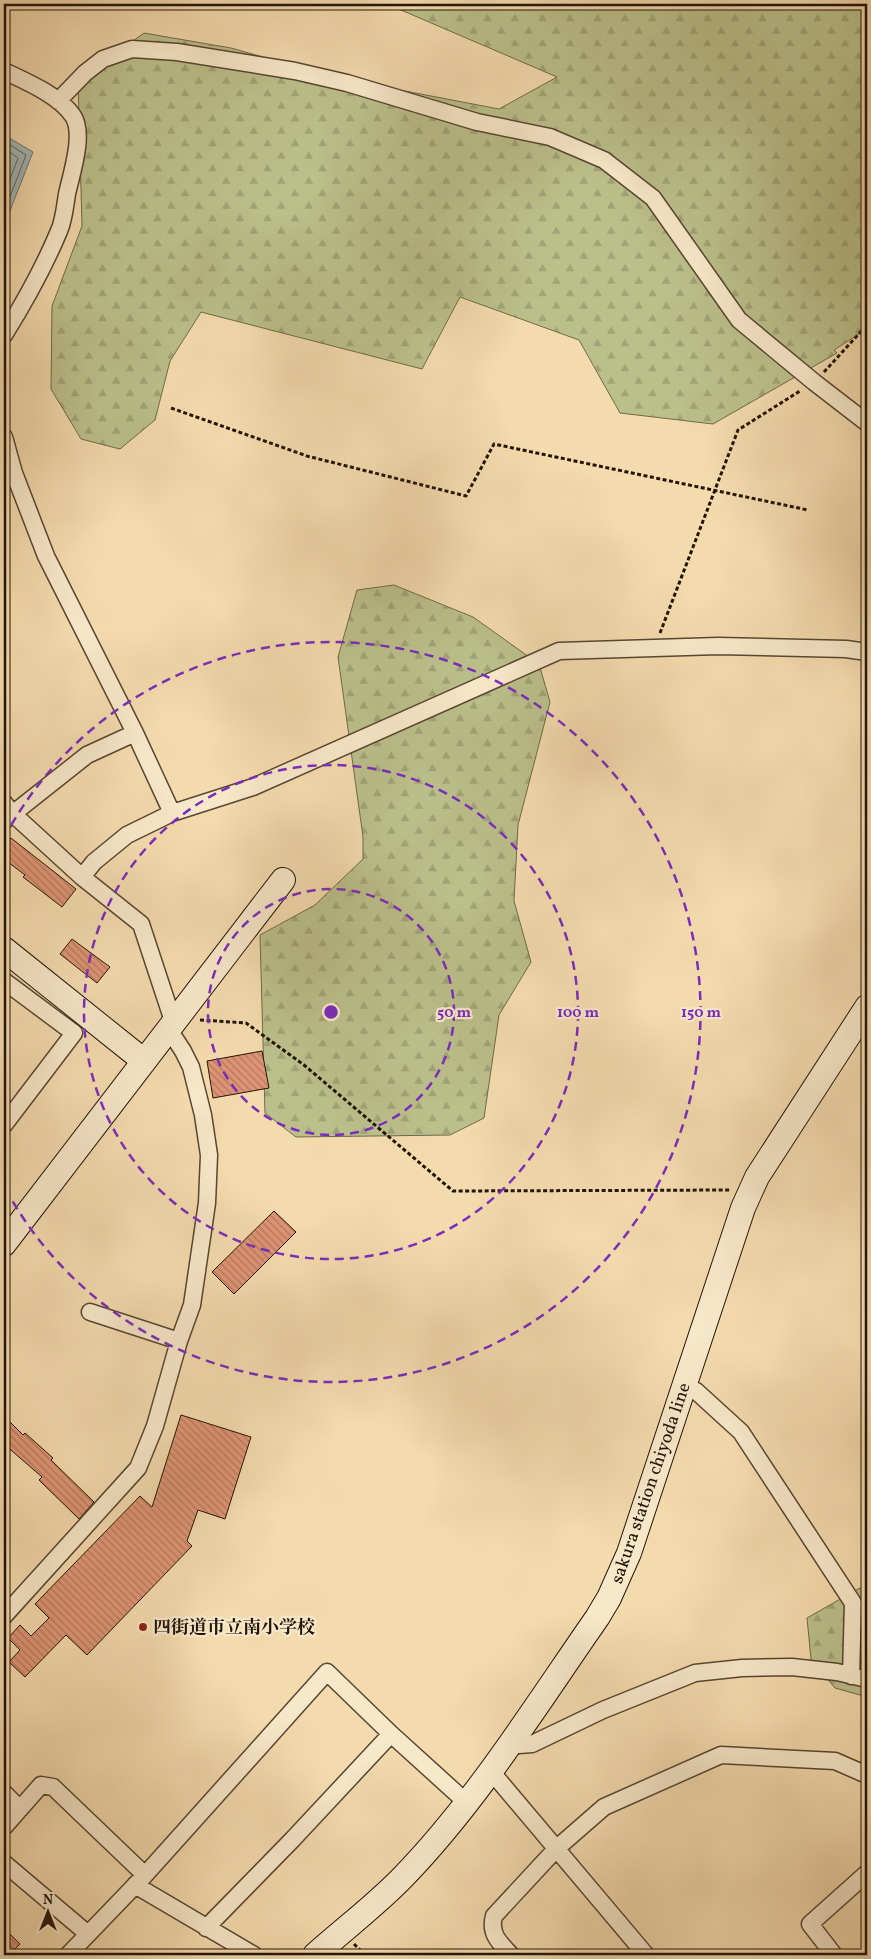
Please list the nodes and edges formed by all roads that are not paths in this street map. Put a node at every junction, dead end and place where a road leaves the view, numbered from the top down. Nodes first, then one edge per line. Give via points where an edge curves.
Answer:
1 (4, 71) edge
2 (58, 101) junction
3 (4, 335) edge
4 (867, 423) edge
5 (4, 437) edge
6 (9, 477) edge
7 (867, 652) edge
8 (134, 733) junction
9 (6, 813) edge
10 (172, 813) junction
11 (82, 878) junction
12 (283, 880) dead end
13 (4, 949) edge
14 (4, 981) edge
15 (867, 1007) edge
16 (171, 1025) junction
17 (144, 1061) junction
18 (4, 1125) edge
19 (4, 1244) edge
20 (90, 1312) dead end
21 (179, 1341) junction
22 (685, 1385) junction
23 (4, 1616) edge
24 (851, 1676) junction
25 (867, 1680) edge
26 (391, 1734) junction
27 (511, 1742) junction
28 (490, 1770) junction
29 (867, 1775) edge
30 (4, 1793) edge
31 (466, 1802) junction
32 (20, 1809) junction
33 (4, 1827) edge
34 (556, 1848) junction
35 (4, 1863) edge
36 (867, 1873) edge
37 (140, 1880) junction
38 (206, 1928) junction
39 (88, 1934) junction
40 (68, 1955) edge
41 (254, 1955) edge
42 (315, 1955) edge
43 (511, 1955) edge
44 (646, 1955) edge
45 (834, 1955) edge

1 - 2 street
2 - 3 street via 77,125 75,165 60,230
2 - 4 street via 84,73 103,59 132,49 177,52 295,71 477,122 550,137 604,160 653,198 739,320
5 - 6 street
6 - 8 street
7 - 10 street via 718,646 559,651 253,787
8 - 9 street via 87,755
8 - 10 street
9 - 11 street
10 - 11 street via 127,835 94,862
11 - 16 street via 141,924
12 - 16 main road
13 - 17 main road
14 - 18 street via 74,1034
15 - 22 main road, sakura station chiyoda line via 757,1177
16 - 17 main road
16 - 21 street via 191,1067 209,1155 207,1204 197,1278 192,1305
17 - 19 main road
20 - 21 street
21 - 23 street via 155,1426 138,1468
22 - 24 street via 740,1432 853,1602
22 - 27 main road, sakura station chiyoda line via 629,1553 609,1598
24 - 25 street
24 - 27 street via 792,1667 695,1673 603,1710 532,1744
26 - 31 street
26 - 37 street via 327,1672
26 - 38 street
27 - 28 main road, sakura station chiyoda line
28 - 31 main road, sakura station chiyoda line
28 - 34 street
29 - 34 street via 836,1761 721,1755 604,1807
30 - 32 street
31 - 42 main road, sakura station chiyoda line via 402,1878
32 - 33 street
32 - 37 street via 41,1785 53,1787
34 - 43 street via 494,1916 492,1930
34 - 44 street
35 - 39 street
36 - 45 street via 810,1924
37 - 38 street
37 - 39 street
38 - 41 street
39 - 40 street

